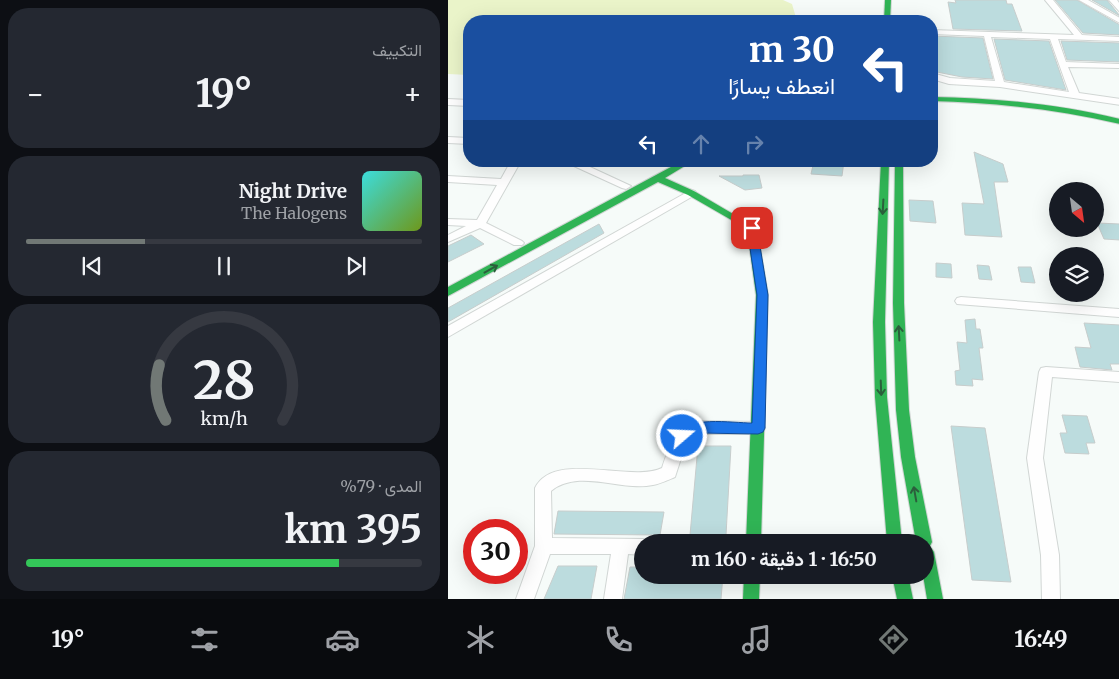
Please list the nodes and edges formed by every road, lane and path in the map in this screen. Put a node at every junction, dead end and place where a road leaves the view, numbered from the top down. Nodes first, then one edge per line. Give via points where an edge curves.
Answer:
1 (888, 0) edge
2 (898, 0) edge
3 (1049, 0) edge
4 (1083, 0) edge
5 (1113, 0) edge
6 (1102, 10) junction
7 (1120, 10) edge
8 (887, 15) edge
9 (898, 15) edge
10 (1120, 21) edge
11 (938, 32) edge
12 (987, 34) junction
13 (1053, 37) junction
14 (1080, 38) junction
15 (1120, 39) edge
16 (1063, 64) junction
17 (1120, 66) edge
18 (938, 78) edge
19 (1000, 84) junction
20 (938, 90) edge
21 (1075, 95) junction
22 (938, 99) edge
23 (448, 102) edge
24 (1120, 102) edge
25 (463, 103) edge
26 (1120, 114) edge
27 (1120, 122) edge
28 (448, 140) edge
29 (463, 141) edge
30 (513, 167) edge
31 (582, 167) edge
32 (662, 167) edge
33 (678, 167) edge
34 (885, 167) edge
35 (900, 167) edge
36 (657, 178) junction
37 (448, 179) edge
38 (504, 182) junction
39 (626, 186) junction
40 (691, 193) junction
41 (448, 222) edge
42 (480, 224) junction
43 (448, 239) edge
44 (518, 243) junction
45 (466, 269) dead end
46 (448, 292) edge
47 (962, 301) dead end
48 (1120, 313) edge
49 (448, 332) edge
50 (1120, 377) edge
51 (758, 428) junction
52 (754, 534) edge
53 (894, 534) edge
54 (923, 534) edge
55 (544, 546) junction
56 (621, 547) junction
57 (634, 547) edge
58 (752, 584) edge
59 (902, 584) edge
60 (932, 584) edge
61 (525, 599) edge
62 (613, 599) edge
63 (751, 599) edge
64 (905, 599) edge
65 (935, 599) edge
66 (1051, 599) edge

1 - 8 main road
2 - 9 main road
3 - 14 street
4 - 6 street
5 - 7 street
6 - 7 street
6 - 10 street
11 - 12 street
12 - 13 street
12 - 19 street
13 - 14 street
13 - 16 street
14 - 15 street
16 - 17 street
16 - 21 street
18 - 19 street
19 - 21 street
20 - 26 main road via 1054,99
21 - 24 street
22 - 27 main road via 1052,106
23 - 25 street
28 - 29 street
30 - 38 street
31 - 39 street
32 - 39 main road
33 - 36 main road
34 -> 53 main road via 879,332 881,397
54 -> 35 main road via 905,437 903,407 898,315
36 - 40 main road
46 -> 36 main road
37 - 38 street
38 - 42 street
39 - 44 main road
40 - 49 street
40 - 51 main road via 752,228 762,295
41 - 42 street
42 - 43 street
42 - 44 street
44 - 45 main road
47 - 48 street
50 - 66 street via 1046,372 1035,458 1050,555
51 - 52 main road
51 - 55 street via 698,427 688,430 682,436 669,472 653,479 565,475 549,480 543,488
55 - 56 street
55 - 61 street
56 - 57 street
56 - 62 street
58 - 63 main road
59 - 64 main road
60 - 65 main road

